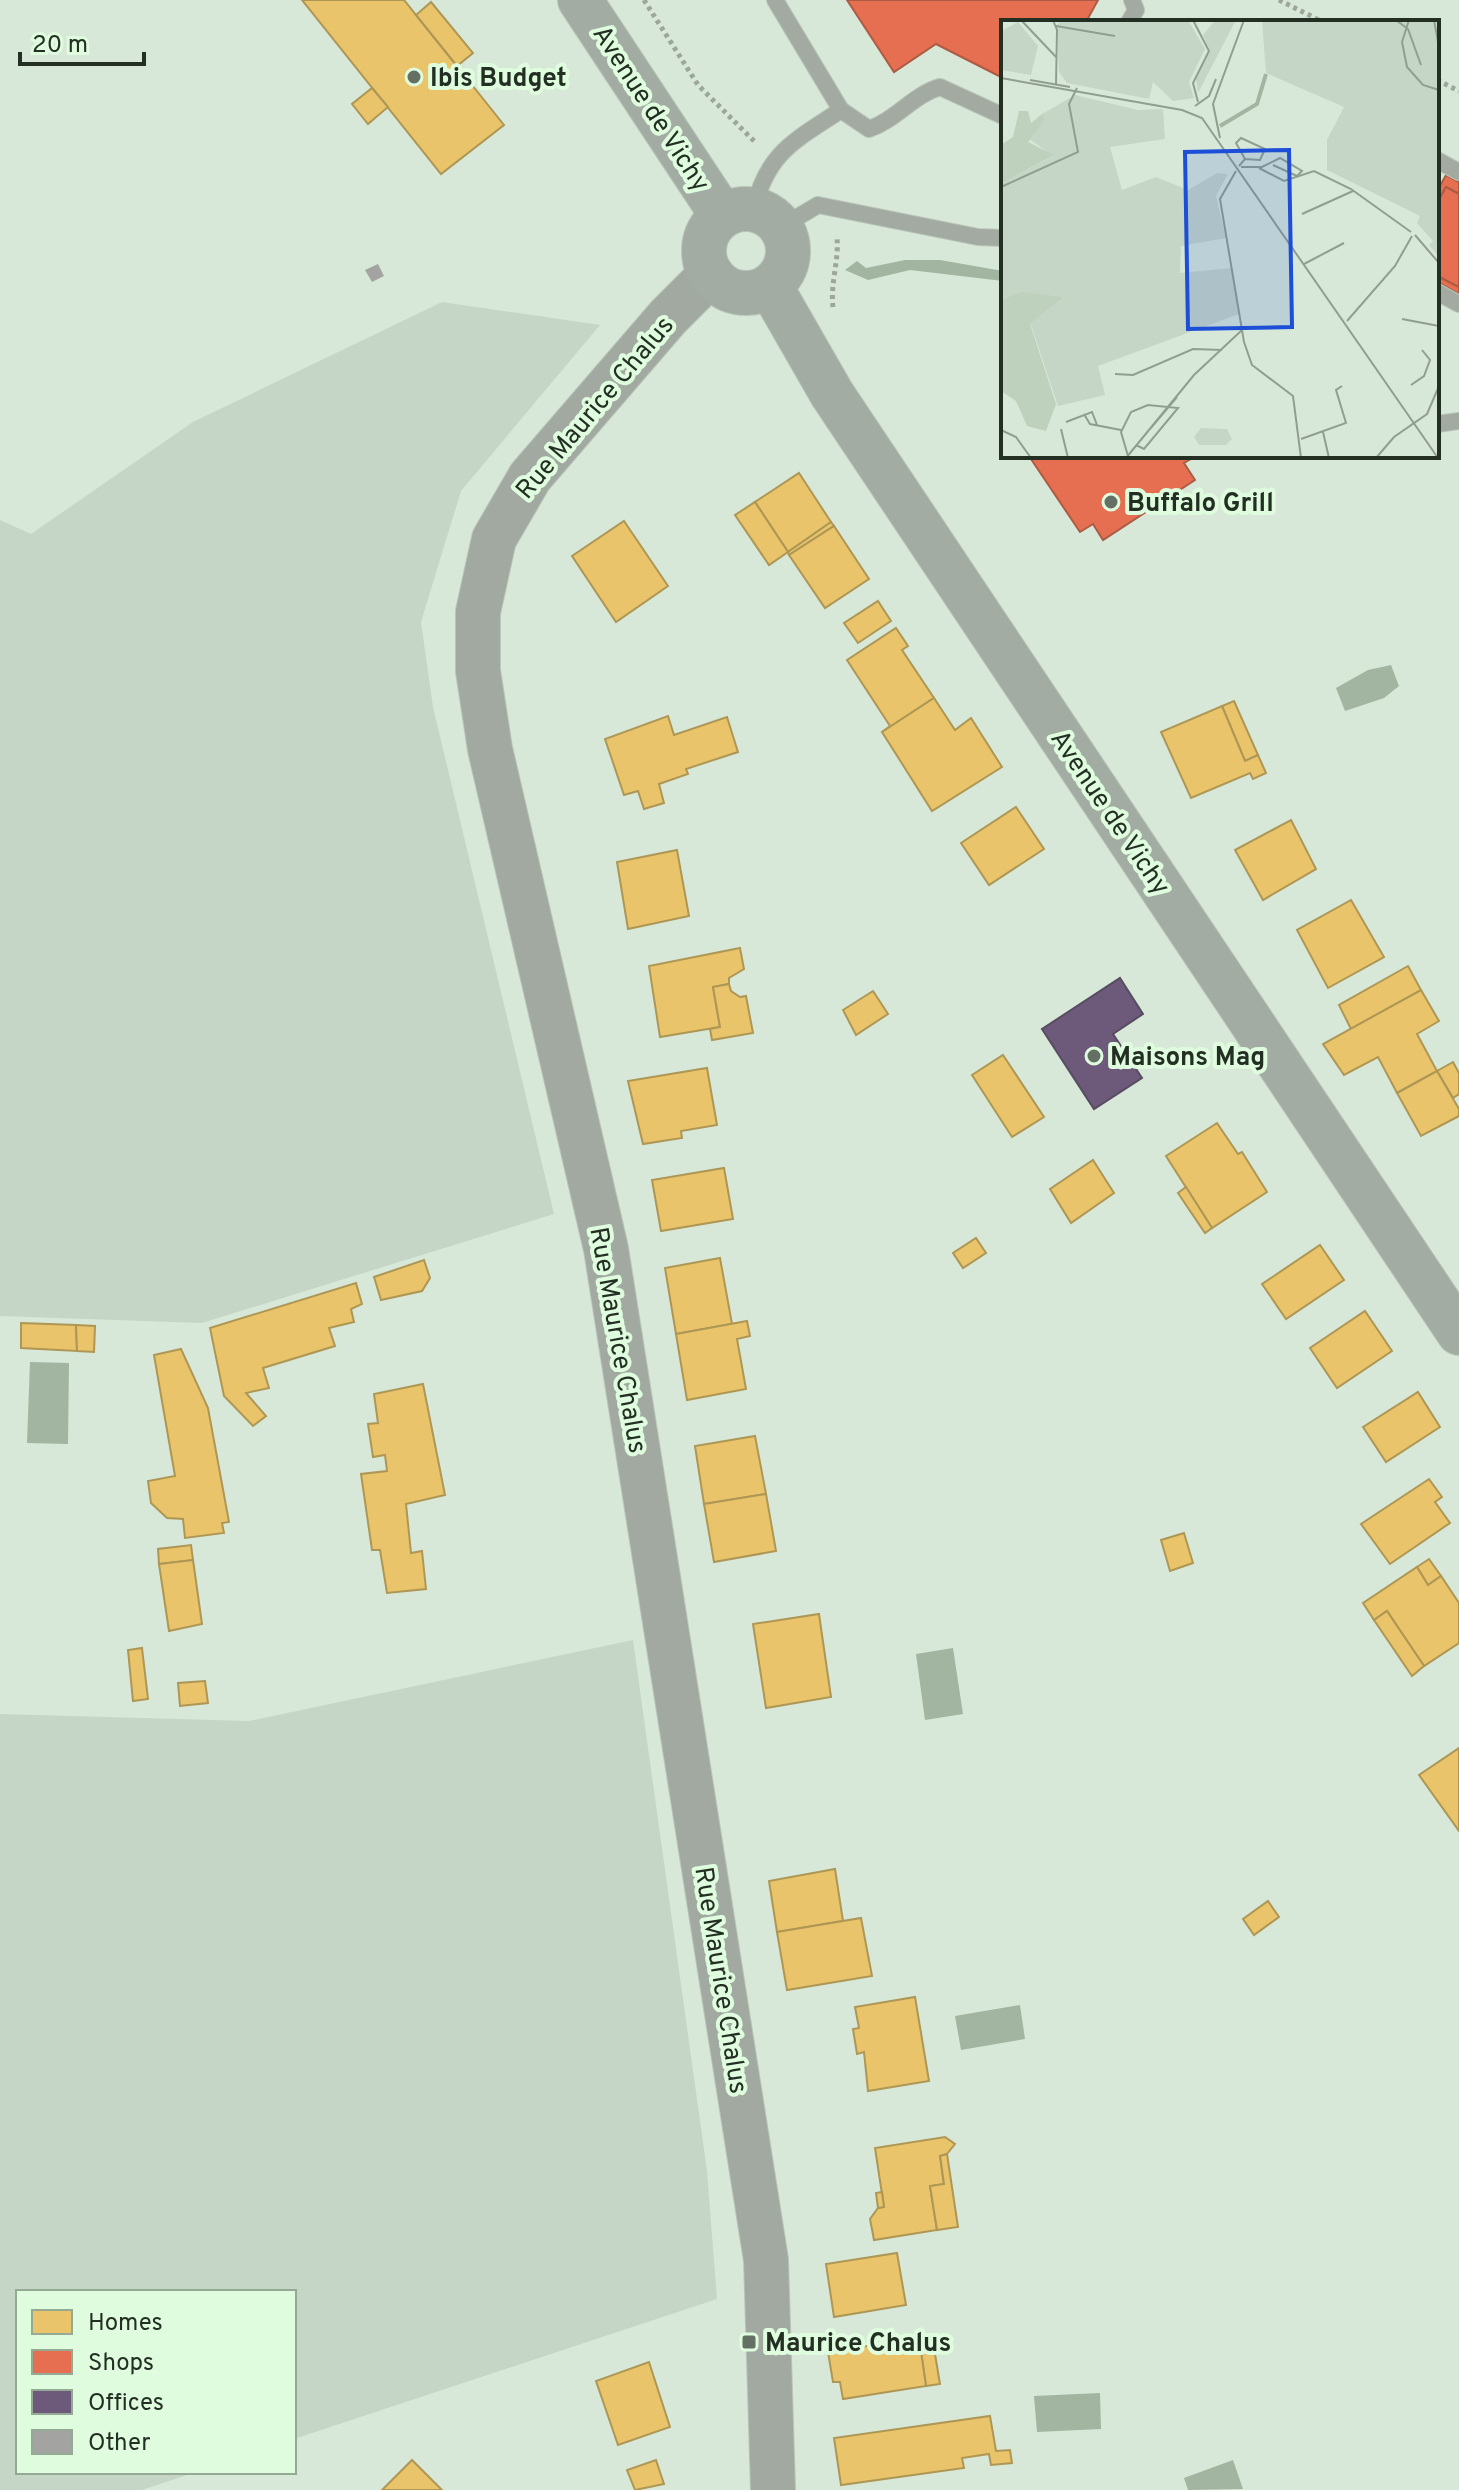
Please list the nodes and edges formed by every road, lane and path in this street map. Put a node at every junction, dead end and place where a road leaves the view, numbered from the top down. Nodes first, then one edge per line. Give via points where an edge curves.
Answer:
1 (580, 0) edge
2 (644, 0) edge
3 (775, 0) edge
4 (1132, 0) edge
5 (1279, 0) edge
6 (1130, 20) edge
7 (1319, 20) edge
8 (1439, 81) edge
9 (1459, 91) edge
10 (841, 110) junction
11 (1001, 115) edge
12 (774, 159) junction
13 (1439, 161) edge
14 (1459, 172) edge
15 (753, 217) junction
16 (1001, 238) edge
17 (711, 274) junction
18 (770, 286) junction
19 (1439, 293) edge
20 (1459, 304) edge
21 (1459, 421) edge
22 (1439, 424) edge
23 (1459, 1333) edge
24 (773, 2490) edge

1 - 15 main road, Avenue de Vichy
2 - 12 path via 698,85
3 - 10 lane
4 - 6 lane via 1136,10
5 - 7 path
8 - 9 path
10 - 11 lane via 869,129 940,87
10 - 12 lane
12 - 15 lane via 760,185
13 - 14 lane
15 - 16 lane via 818,205
15 - 17 main road via 711,227 704,259
15 - 18 main road via 788,243 788,259
17 - 18 main road via 738,293
17 - 24 street, Rue Maurice Chalus via 530,477 494,539 478,612 478,671 490,749 606,1249 766,2260
18 - 23 main road, Avenue de Vichy via 832,394
19 - 20 lane
21 - 22 lane

